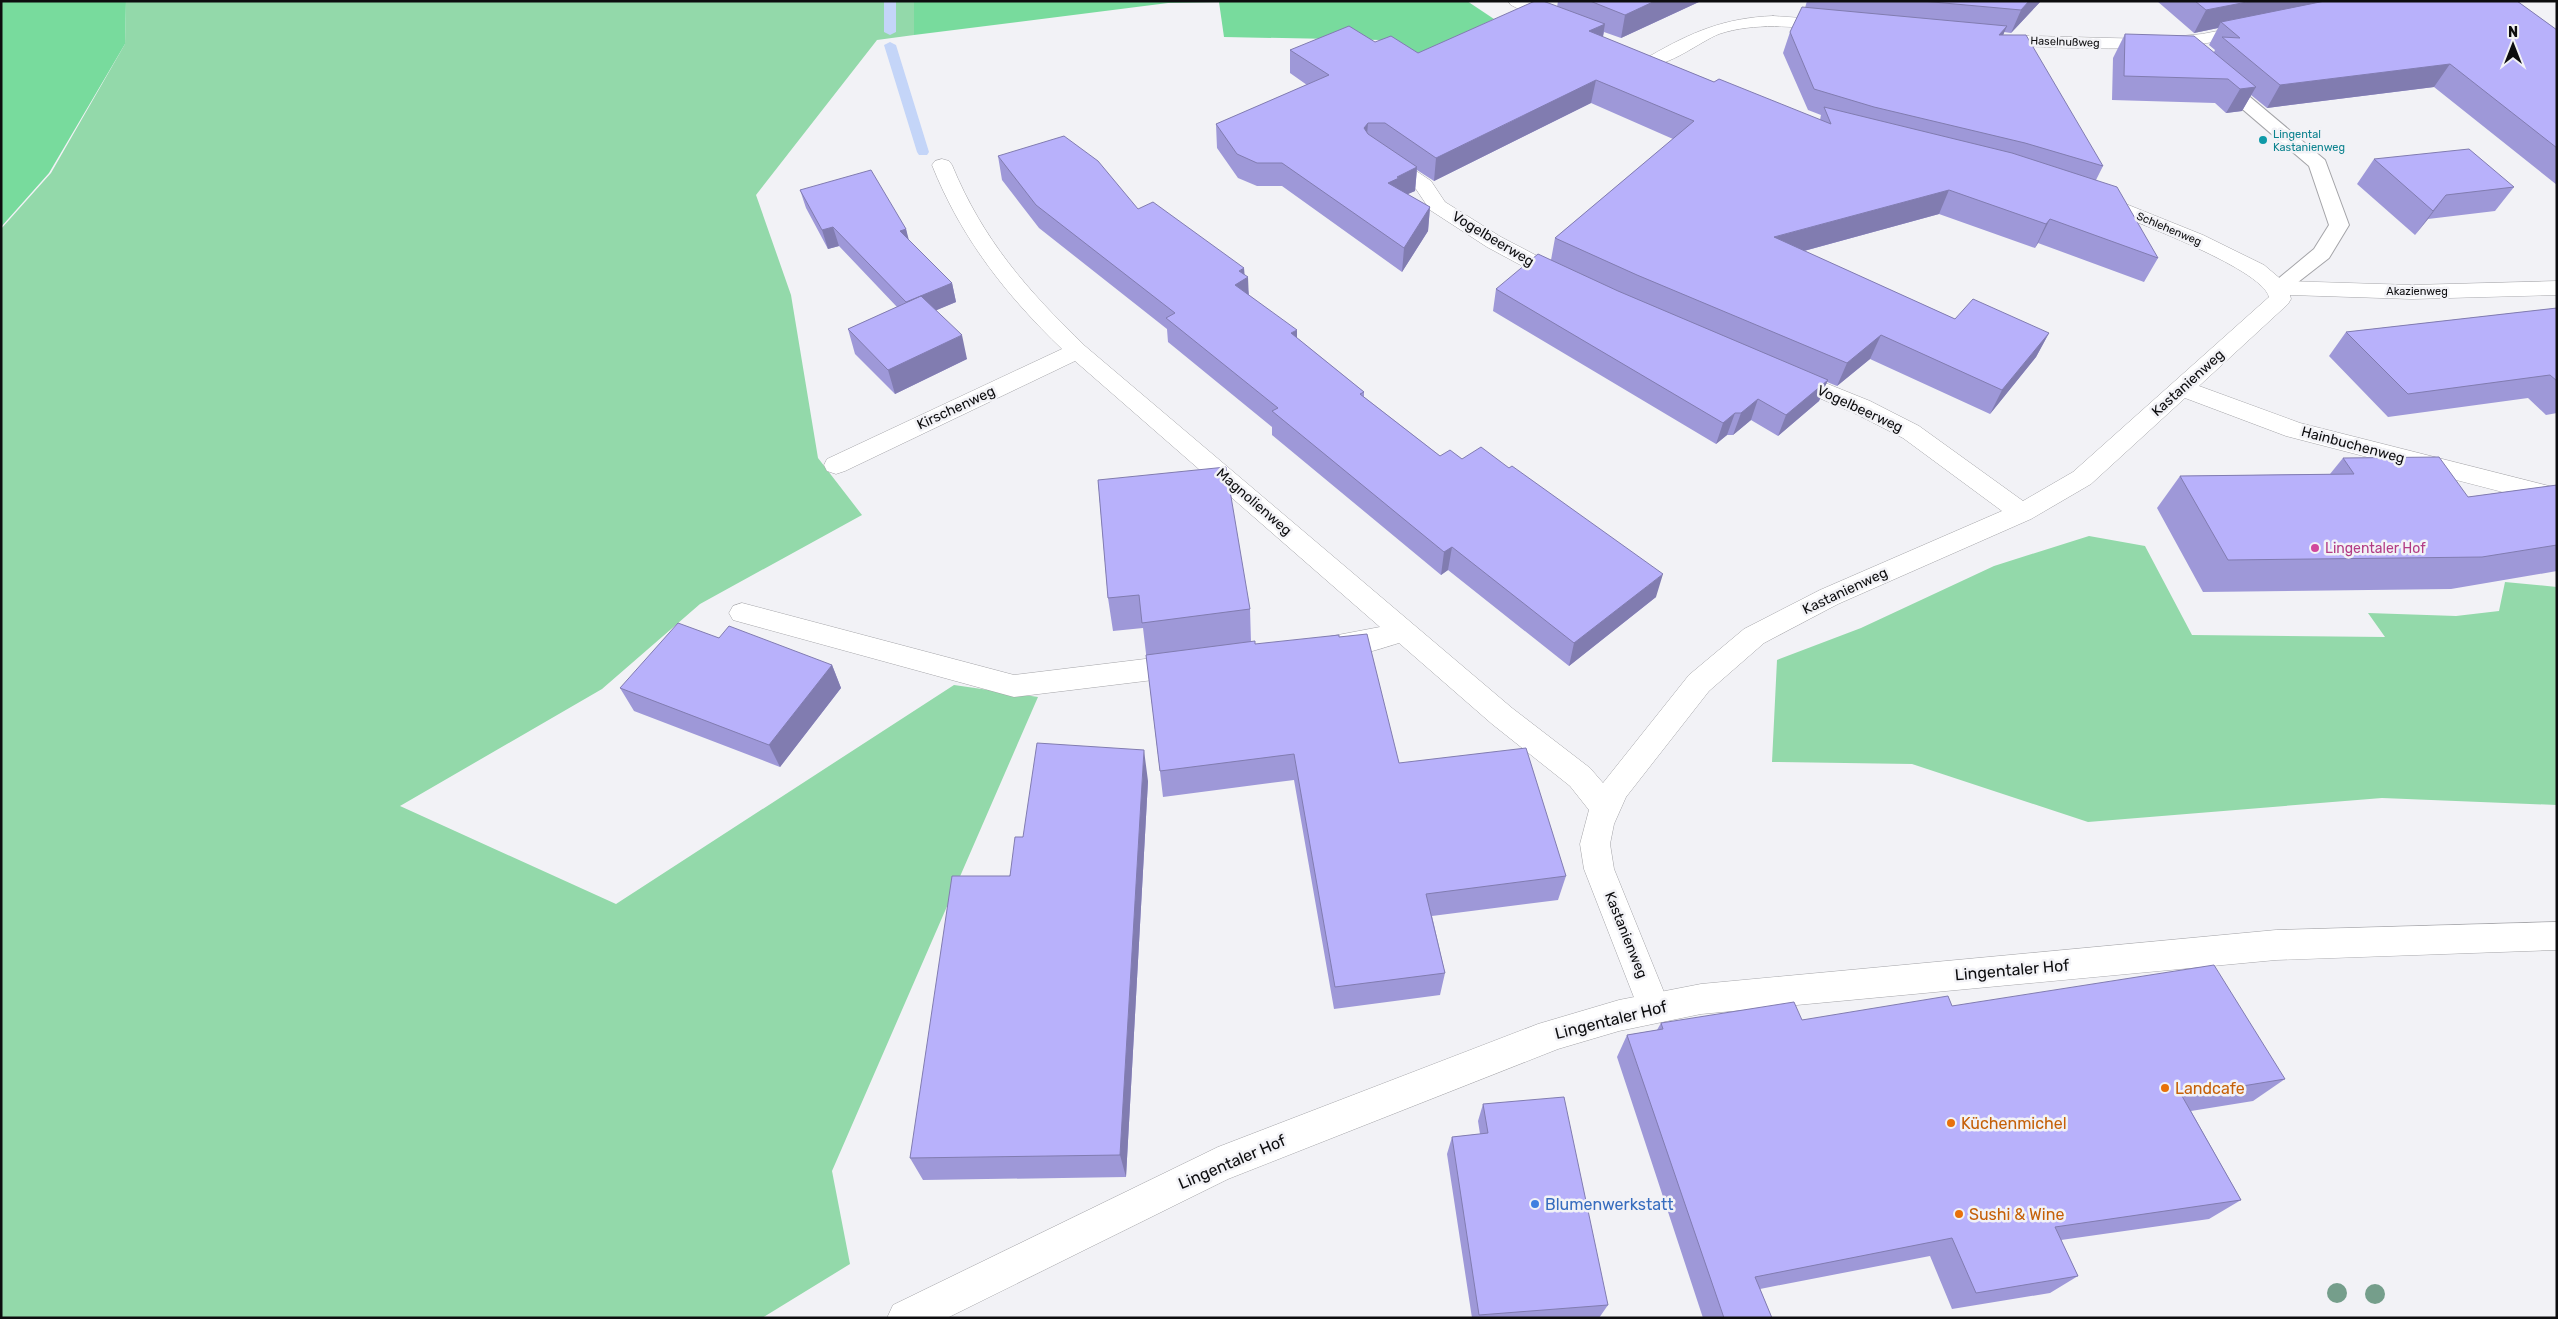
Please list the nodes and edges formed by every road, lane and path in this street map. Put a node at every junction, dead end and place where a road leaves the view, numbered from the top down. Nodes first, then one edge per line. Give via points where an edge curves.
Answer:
1 (1517, 1) edge
2 (2265, 27) edge
3 (1572, 28) edge
4 (1851, 28) edge
5 (1975, 39) edge
6 (2175, 42) junction
7 (2192, 57) edge
8 (1657, 61) edge
9 (2206, 70) edge
10 (1375, 152) edge
11 (942, 165) dead end
12 (2082, 193) edge
13 (1577, 285) edge
14 (2277, 288) junction
15 (2557, 288) edge
16 (1076, 351) junction
17 (1773, 370) edge
18 (2182, 388) junction
19 (836, 465) dead end
20 (2557, 497) edge
21 (2022, 513) junction
22 (742, 612) dead end
23 (1404, 631) junction
24 (1310, 649) edge
25 (1213, 662) edge
26 (1605, 806) junction
27 (2557, 936) edge
28 (1654, 1007) junction
29 (906, 1318) edge

1 - 3 street
2 - 6 street, Haselnußweg
4 - 8 street via 1792,21 1738,24 1705,34
5 - 6 street, Haselnußweg
6 - 7 lane
9 - 14 lane via 2318,164 2339,225 2328,246 2298,274
10 - 13 street, Vogelbeerweg via 1424,185 1437,206 1494,242
11 - 16 street, Magnolienweg via 954,198 981,245 1023,297
12 - 14 street, Schlehenweg via 2196,240 2256,270
14 - 15 street, Akazienweg via 2403,292
14 - 18 street, Kastanienweg via 2280,299
16 - 19 street, Kirschenweg
16 - 23 street, Magnolienweg
17 - 21 street, Vogelbeerweg via 1903,428 1944,454
18 - 20 street, Hainbuchenweg via 2294,430
18 - 21 street, Kastanienweg via 2082,478
21 - 26 street, Kastanienweg via 1829,597 1754,636 1699,682
22 - 25 street via 1014,686
23 - 24 street via 1369,641
23 - 26 street, Magnolienweg via 1502,716 1580,777
26 - 28 street, Kastanienweg via 1595,844 1599,869
27 - 28 street, Lingentaler Hof via 2266,946
28 - 29 street, Lingentaler Hof via 1538,1040 1218,1165

